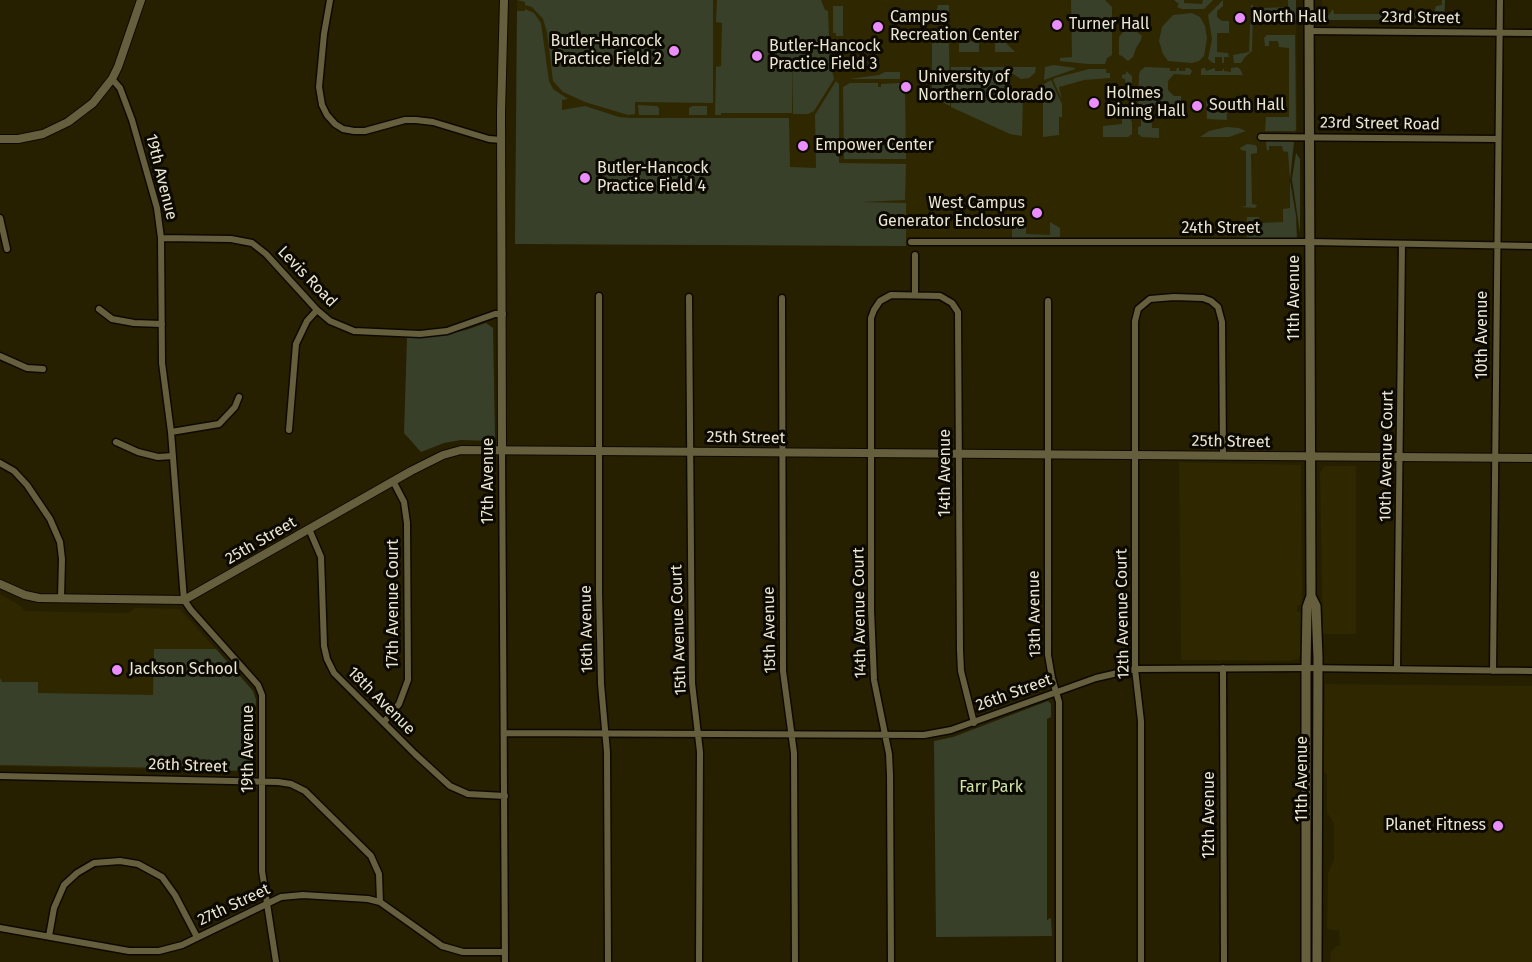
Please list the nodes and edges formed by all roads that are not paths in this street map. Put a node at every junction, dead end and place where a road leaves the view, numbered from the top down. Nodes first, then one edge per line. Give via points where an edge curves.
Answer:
1 (141, 0) edge
2 (330, 0) edge
3 (504, 0) edge
4 (1309, 0) edge
5 (1500, 0) edge
6 (1309, 31) junction
7 (1499, 33) junction
8 (1532, 33) edge
9 (112, 79) junction
10 (1261, 137) dead end
11 (1309, 137) junction
12 (0, 139) edge
13 (1498, 139) junction
14 (501, 140) junction
15 (0, 218) edge
16 (161, 238) junction
17 (910, 242) dead end
18 (1310, 242) junction
19 (1402, 243) junction
20 (1497, 245) junction
21 (1532, 246) edge
22 (7, 249) dead end
23 (915, 255) dead end
24 (915, 295) junction
25 (599, 296) dead end
26 (689, 297) dead end
27 (782, 298) dead end
28 (1048, 301) dead end
29 (99, 309) dead end
30 (317, 310) junction
31 (503, 314) junction
32 (162, 324) junction
33 (0, 356) edge
34 (43, 369) dead end
35 (239, 398) dead end
36 (289, 430) dead end
37 (171, 432) junction
38 (116, 442) dead end
39 (502, 450) junction
40 (599, 451) junction
41 (690, 451) junction
42 (782, 452) junction
43 (872, 453) junction
44 (959, 453) junction
45 (1047, 454) junction
46 (1135, 455) junction
47 (1223, 455) junction
48 (173, 456) junction
49 (1309, 456) junction
50 (1401, 457) junction
51 (1496, 458) junction
52 (1532, 458) edge
53 (0, 463) edge
54 (393, 481) junction
55 (309, 529) junction
56 (0, 584) edge
57 (1311, 596) junction
58 (62, 598) junction
59 (184, 600) junction
60 (1224, 668) junction
61 (1306, 668) junction
62 (1318, 668) junction
63 (1135, 669) junction
64 (1397, 669) junction
65 (1493, 671) junction
66 (1532, 671) edge
67 (1057, 691) junction
68 (384, 722) junction
69 (974, 723) junction
70 (505, 733) junction
71 (606, 733) junction
72 (699, 734) junction
73 (792, 735) junction
74 (885, 735) junction
75 (0, 776) edge
76 (262, 782) junction
77 (505, 796) junction
78 (380, 902) junction
79 (266, 903) junction
80 (0, 928) edge
81 (49, 936) junction
82 (197, 937) junction
83 (505, 952) junction
84 (276, 962) edge
85 (505, 962) edge
86 (608, 962) edge
87 (699, 962) edge
88 (795, 962) edge
89 (891, 962) edge
90 (1059, 962) edge
91 (1141, 962) edge
92 (1224, 962) edge
93 (1306, 962) edge
94 (1317, 962) edge

1 - 9 street
2 - 14 street via 319,87 322,105 335,124 365,131 405,120 433,122
3 - 14 street, 17th Avenue
4 - 6 main road, 11th Avenue
5 - 7 street, 10th Avenue
6 - 7 street, 23rd Street
6 - 11 main road, 11th Avenue
7 - 8 street, 23rd Street
7 - 13 street, 10th Avenue
9 - 12 street via 93,103 56,129 18,139
9 - 16 street, 19th Avenue via 120,88 132,120
10 - 11 street, 23rd Street Road
11 - 13 street, 23rd Street Road
11 - 18 main road, 11th Avenue
13 - 20 street, 10th Avenue
14 - 31 street, 17th Avenue
15 - 22 street
16 - 30 street, Levis Road via 252,243
16 - 32 street, 19th Avenue
17 - 18 street, 24th Street
18 - 19 street, 24th Street
18 - 49 main road, 11th Avenue
19 - 20 street, 24th Street
19 - 50 street, 10th Avenue Court
20 - 21 street, 24th Street
20 - 51 street, 10th Avenue
23 - 24 street
24 - 43 street, 14th Avenue Court via 891,295 874,310
24 - 44 street, 14th Avenue via 945,298 958,312
25 - 40 street, 16th Avenue
26 - 41 street, 15th Avenue Court
27 - 42 street, 15th Avenue
28 - 45 street, 13th Avenue
29 - 32 street via 112,319
30 - 31 street, Levis Road via 330,321 354,331 408,334 447,331
30 - 36 street via 296,344
31 - 39 street, 17th Avenue
32 - 37 street, 19th Avenue via 162,363
33 - 34 street via 27,368
35 - 37 street via 219,424
37 - 48 street, 19th Avenue
38 - 48 street via 158,457
39 - 40 street, 25th Street
39 - 54 street, 25th Street via 453,451
39 - 70 street, 17th Avenue
40 - 41 street, 25th Street
40 - 71 street, 16th Avenue via 601,684
41 - 42 street, 25th Street
41 - 72 street, 15th Avenue Court via 692,683
42 - 43 street, 25th Street
42 - 73 street, 15th Avenue via 783,671
43 - 44 street, 25th Street
43 - 74 street, 14th Avenue Court via 874,680
44 - 45 street, 25th Street
44 - 69 street, 14th Avenue via 961,671
45 - 46 street, 25th Street
45 - 67 street, 13th Avenue via 1048,655
46 - 47 street, 25th Street
46 - 47 street, 12th Avenue Court via 1136,313 1150,299 1177,297 1206,298 1221,314
46 - 63 street, 12th Avenue Court
47 - 49 street, 25th Street
48 - 59 street, 19th Avenue
49 - 50 street, 25th Street
49 - 57 main road, 11th Avenue
50 - 51 street, 25th Street
50 - 64 street, 10th Avenue Court
51 - 52 street, 25th Street
51 - 65 street, 10th Avenue
53 - 58 street via 27,485 50,519 60,542
54 - 55 street, 25th Street
54 - 68 street, 17th Avenue Court via 404,502 407,523 408,680 399,704
55 - 59 street, 25th Street
55 - 68 street, 18th Avenue via 322,569 323,642 327,659 339,679
56 - 58 street via 25,595
57 - 61 main road, 11th Avenue via 1307,607
57 - 62 main road, 11th Avenue via 1316,606
58 - 59 street
59 - 76 street, 19th Avenue via 262,692
60 - 61 street, 26th Street
60 - 63 street, 26th Street
60 - 92 street, 12th Avenue
61 - 62 street, 26th Street
61 - 93 main road, 11th Avenue
62 - 64 street, 26th Street
62 - 94 main road, 11th Avenue
63 - 67 street, 26th Street
63 - 91 street, 12th Avenue Court via 1141,721
64 - 65 street, 26th Street
65 - 66 street, 26th Street
67 - 69 street, 26th Street
67 - 90 street, 13th Avenue
68 - 77 street, 18th Avenue via 450,786 468,794
69 - 74 street, 26th Street via 938,733
70 - 71 street, 26th Street
70 - 77 street, 17th Avenue
71 - 72 street, 26th Street
71 - 86 street, 16th Avenue
72 - 73 street, 26th Street
72 - 87 street, 15th Avenue Court
73 - 74 street, 26th Street
73 - 88 street, 15th Avenue
74 - 89 street, 14th Avenue Court via 890,775
75 - 76 street, 26th Street
76 - 78 street, 26th Street via 285,783 305,791 365,848 377,868
76 - 79 street, 19th Avenue via 261,861
77 - 83 street, 17th Avenue
78 - 79 street, 27th Street via 303,895
78 - 83 street, 27th Street via 442,946 464,952
79 - 82 street, 27th Street
79 - 84 street, 19th Avenue
80 - 81 street, 27th Street
81 - 82 street, 27th Street via 147,952 168,950
81 - 82 street via 54,908 64,885 94,863 120,861 138,864 162,877
83 - 85 street, 17th Avenue

